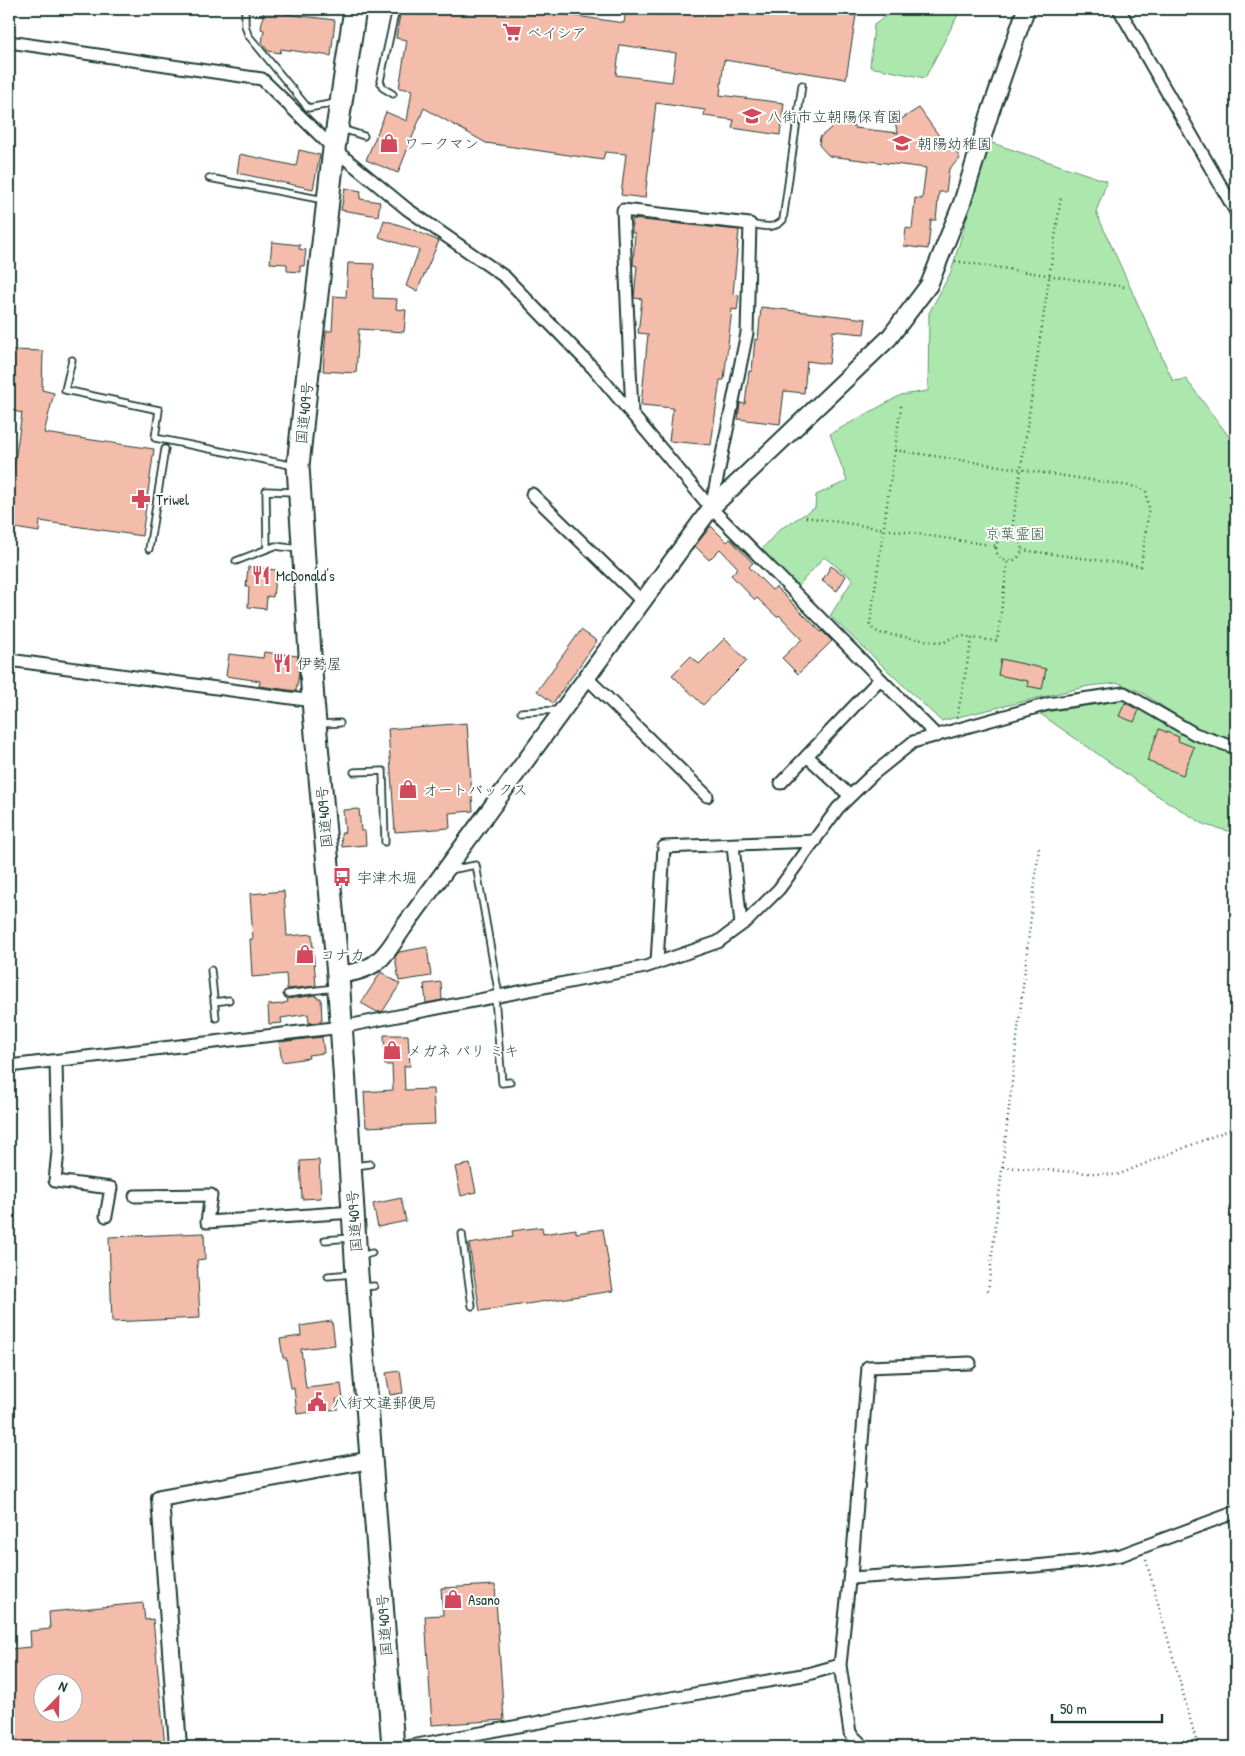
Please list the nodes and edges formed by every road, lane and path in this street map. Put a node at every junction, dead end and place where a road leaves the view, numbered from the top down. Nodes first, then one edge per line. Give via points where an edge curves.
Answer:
1 (14, 9) edge
2 (355, 9) edge
3 (396, 9) edge
4 (1026, 9) edge
5 (1119, 9) edge
6 (245, 10) dead end
7 (9, 18) edge
8 (9, 42) edge
9 (802, 85) dead end
10 (394, 94) dead end
11 (341, 102) junction
12 (337, 128) junction
13 (364, 136) dead end
14 (334, 149) junction
15 (209, 178) dead end
16 (1061, 197) dead end
17 (328, 201) junction
18 (1236, 212) edge
19 (750, 224) junction
20 (940, 258) junction
21 (1050, 276) junction
22 (1124, 287) dead end
23 (72, 360) dead end
24 (901, 406) dead end
25 (632, 413) junction
26 (165, 449) dead end
27 (895, 450) junction
28 (298, 466) junction
29 (1020, 469) junction
30 (300, 492) junction
31 (532, 494) dead end
32 (711, 508) junction
33 (806, 518) dead end
34 (883, 529) junction
35 (1010, 536) junction
36 (997, 546) junction
37 (148, 549) dead end
38 (267, 549) junction
39 (303, 549) junction
40 (1022, 550) junction
41 (1008, 561) junction
42 (236, 562) dead end
43 (643, 602) junction
44 (972, 638) junction
45 (9, 660) edge
46 (587, 678) junction
47 (880, 679) junction
48 (313, 701) junction
49 (564, 710) junction
50 (521, 712) dead end
51 (340, 723) dead end
52 (315, 725) junction
53 (954, 732) junction
54 (937, 736) junction
55 (1236, 748) edge
56 (807, 756) junction
57 (354, 772) dead end
58 (781, 783) dead end
59 (708, 796) dead end
60 (850, 796) junction
61 (815, 841) junction
62 (384, 842) dead end
63 (733, 844) junction
64 (1039, 847) dead end
65 (446, 871) junction
66 (741, 925) junction
67 (657, 962) junction
68 (211, 970) dead end
69 (338, 981) junction
70 (286, 994) dead end
71 (497, 997) junction
72 (229, 1000) dead end
73 (214, 1002) junction
74 (216, 1018) dead end
75 (342, 1028) junction
76 (56, 1061) junction
77 (9, 1066) edge
78 (510, 1082) dead end
79 (1236, 1127) edge
80 (1003, 1167) junction
81 (135, 1196) dead end
82 (353, 1212) junction
83 (106, 1216) dead end
84 (462, 1234) dead end
85 (325, 1240) dead end
86 (362, 1266) junction
87 (328, 1276) dead end
88 (988, 1291) dead end
89 (472, 1306) dead end
90 (970, 1364) dead end
91 (371, 1460) junction
92 (1236, 1512) edge
93 (1142, 1546) junction
94 (851, 1578) junction
95 (840, 1665) junction
96 (178, 1747) edge
97 (393, 1747) edge
98 (406, 1747) edge
99 (864, 1747) edge
100 (1198, 1747) edge

1 - 7 path
2 - 11 highway, 国道409号
3 - 10 lane via 380,81
4 - 20 street via 962,203
5 - 18 street
6 - 11 lane via 248,35 308,108
8 - 14 street via 262,79
9 - 19 lane via 783,220 770,227
11 - 12 highway, 国道409号
12 - 13 lane
12 - 14 highway, 国道409号
14 - 17 highway, 国道409号
14 - 25 street via 407,209 505,277
15 - 17 lane
16 - 21 path
17 - 28 highway, 国道409号
19 - 25 street via 623,210
19 - 32 street via 747,333
20 - 21 path
20 - 32 street via 930,285 889,338
21 - 22 path
21 - 29 path
23 - 28 lane via 65,390 159,410 155,438
24 - 27 path
25 - 32 street
26 - 37 lane
27 - 29 path
27 - 34 path
28 - 30 highway, 国道409号
29 - 35 path
29 - 40 path via 1136,487 1146,491 1150,508 1140,566
30 - 38 lane via 266,491
30 - 39 highway, 国道409号
31 - 43 street
32 - 43 street
32 - 47 street
33 - 34 path
34 - 36 path
34 - 44 path via 870,624 873,629 879,634 943,643 954,636
35 - 36 path via 1002,538
35 - 40 path via 1020,541
36 - 41 path via 999,556
38 - 39 lane via 275,546
38 - 42 lane
39 - 48 highway, 国道409号
40 - 41 path via 1017,558
41 - 44 path via 997,641
43 - 46 street
44 - 53 path
45 - 48 street
46 - 49 street
46 - 59 street
47 - 54 street
47 - 56 street
48 - 52 highway, 国道409号
49 - 50 lane
49 - 65 street
51 - 52 lane
52 - 69 highway, 国道409号
53 - 54 street
53 - 55 street via 1048,704 1124,693 1195,734
54 - 60 street via 913,742
56 - 58 street
56 - 60 street
57 - 62 lane via 383,771
60 - 61 street
61 - 63 street
61 - 66 street via 779,889
63 - 66 street
63 - 67 street via 664,847
64 - 80 path
65 - 69 street via 387,952 372,966
65 - 71 lane via 476,865
66 - 67 street via 718,942
67 - 71 street
68 - 73 lane
69 - 70 lane
69 - 75 highway, 国道409号
71 - 75 street
71 - 78 lane via 502,1083
72 - 73 lane
73 - 74 lane
75 - 76 street
75 - 82 highway, 国道409号 via 360,1165
76 - 77 street
76 - 83 street via 58,1152 55,1181 111,1188
79 - 80 path via 1117,1175
80 - 88 path
81 - 82 street via 211,1195 207,1222
82 - 86 highway, 国道409号
84 - 89 lane
85 - 86 lane
86 - 87 lane
86 - 91 highway, 国道409号
90 - 94 street via 868,1367
91 - 96 street via 160,1498
91 - 97 highway, 国道409号
92 - 93 street
93 - 94 street via 1121,1555 1086,1561
93 - 100 path
94 - 95 street via 850,1572
95 - 98 street via 808,1674
95 - 99 street via 850,1733

